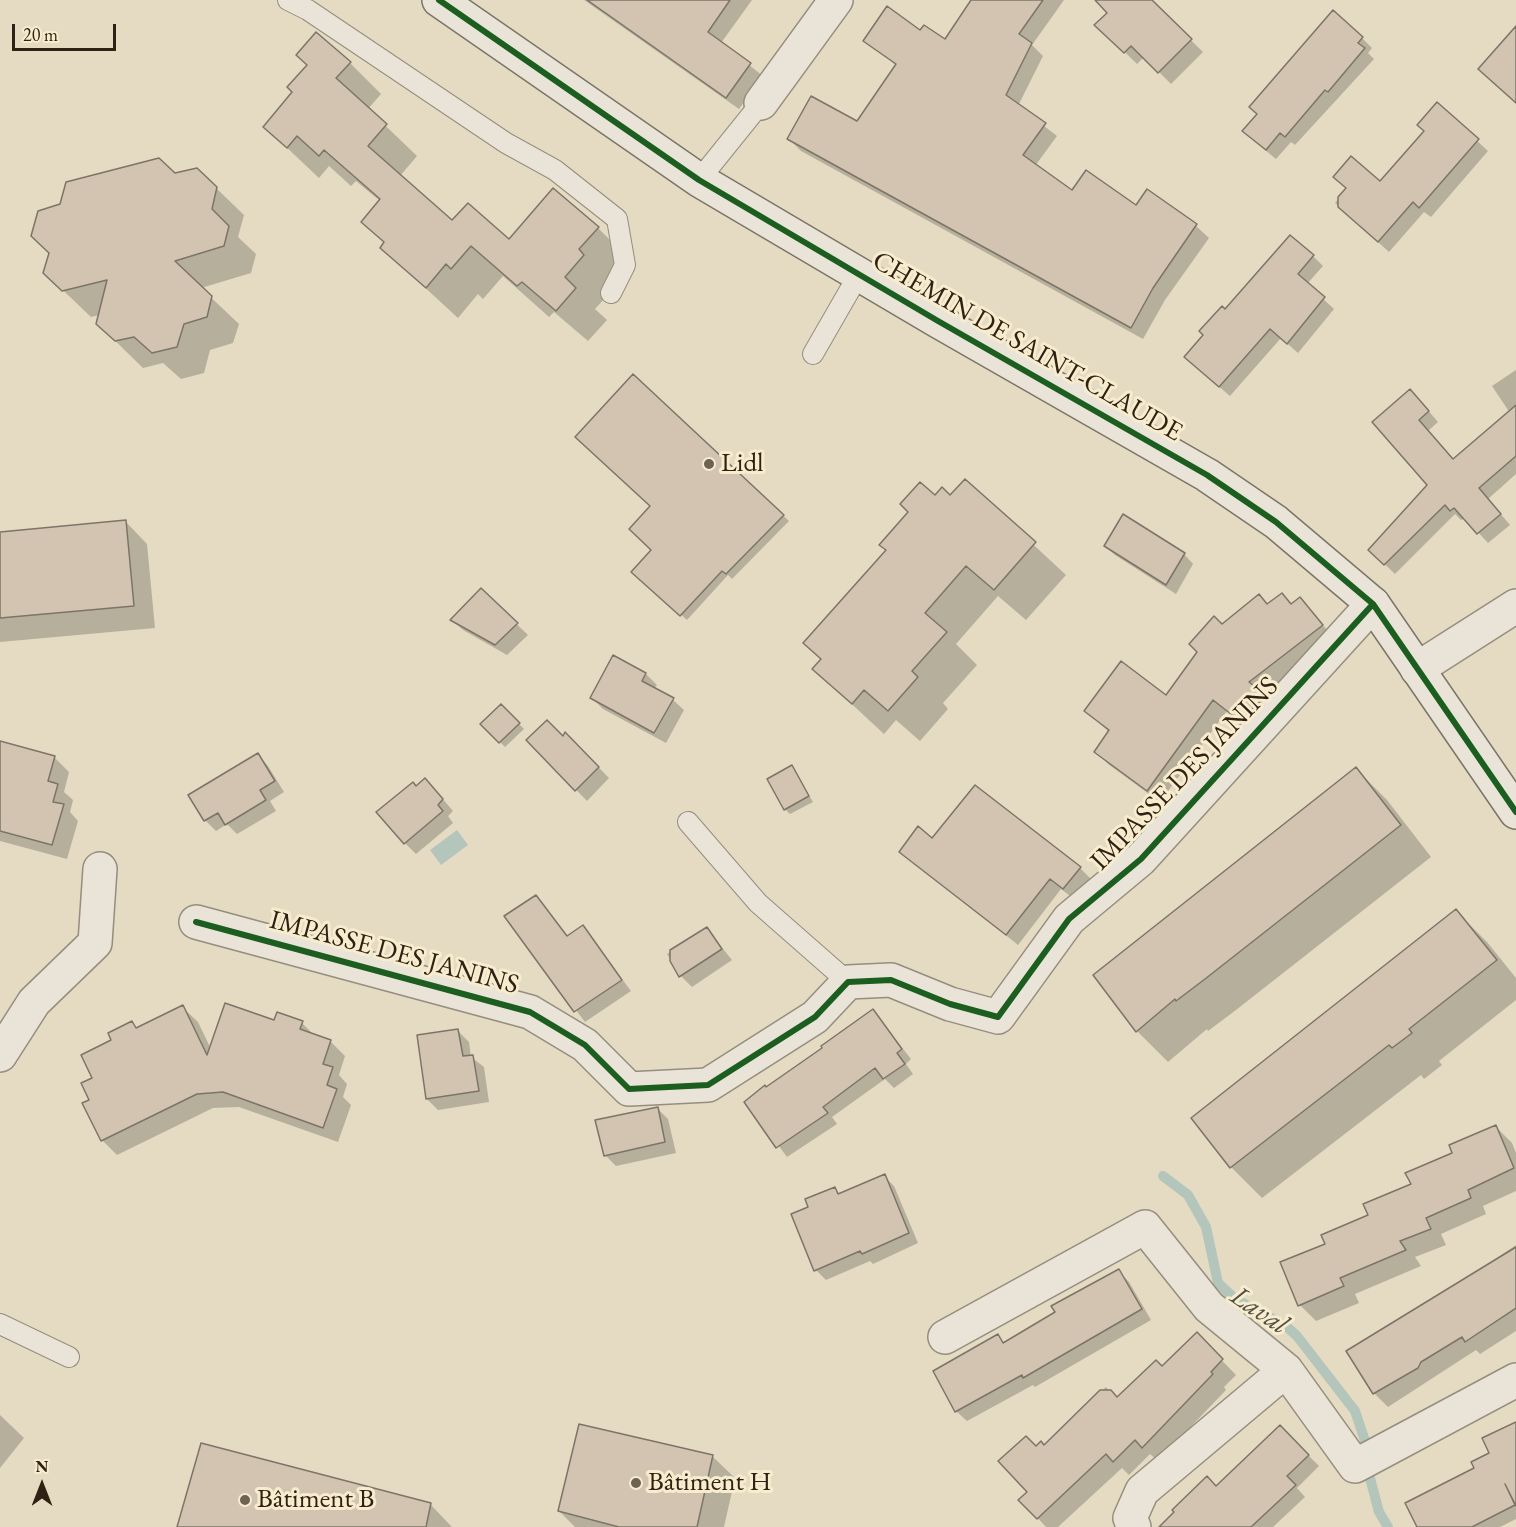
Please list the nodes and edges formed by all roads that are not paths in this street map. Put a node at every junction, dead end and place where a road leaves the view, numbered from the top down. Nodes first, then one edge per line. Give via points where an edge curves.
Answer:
1 (288, 0) edge
2 (439, 0) edge
3 (836, 0) edge
4 (761, 103) joint
5 (699, 180) junction
6 (859, 274) junction
7 (611, 293) dead end
8 (813, 354) dead end
9 (1373, 604) junction
10 (1516, 606) edge
11 (1417, 669) junction
12 (1516, 812) edge
13 (688, 822) dead end
14 (100, 869) dead end
15 (196, 922) dead end
16 (848, 982) junction
17 (0, 1055) edge
18 (0, 1324) edge
19 (945, 1337) dead end
20 (69, 1357) dead end
21 (1286, 1370) junction
22 (1516, 1380) edge
23 (1134, 1527) edge

1 - 7 lane via 506,144 555,170 617,219 625,265
2 - 5 street, CHEMIN DE SAINT-CLAUDE
3 - 4 street
4 - 5 lane
5 - 6 street, CHEMIN DE SAINT-CLAUDE
6 - 8 lane
6 - 9 street, CHEMIN DE SAINT-CLAUDE via 1207,475 1276,522
9 - 11 street, CHEMIN DE SAINT-CLAUDE
9 - 16 street, IMPASSE DES JANINS via 1142,859 1069,919 998,1017 950,1004 891,980
10 - 11 street
11 - 12 street, CHEMIN DE SAINT-CLAUDE
13 - 16 lane via 758,903
14 - 17 street via 95,943 34,1002
15 - 16 street, IMPASSE DES JANINS via 530,1012 585,1045 629,1089 708,1085 815,1017
18 - 20 lane
19 - 21 street via 1145,1227 1209,1306
21 - 22 street via 1355,1466
21 - 23 street via 1142,1491 1130,1518

